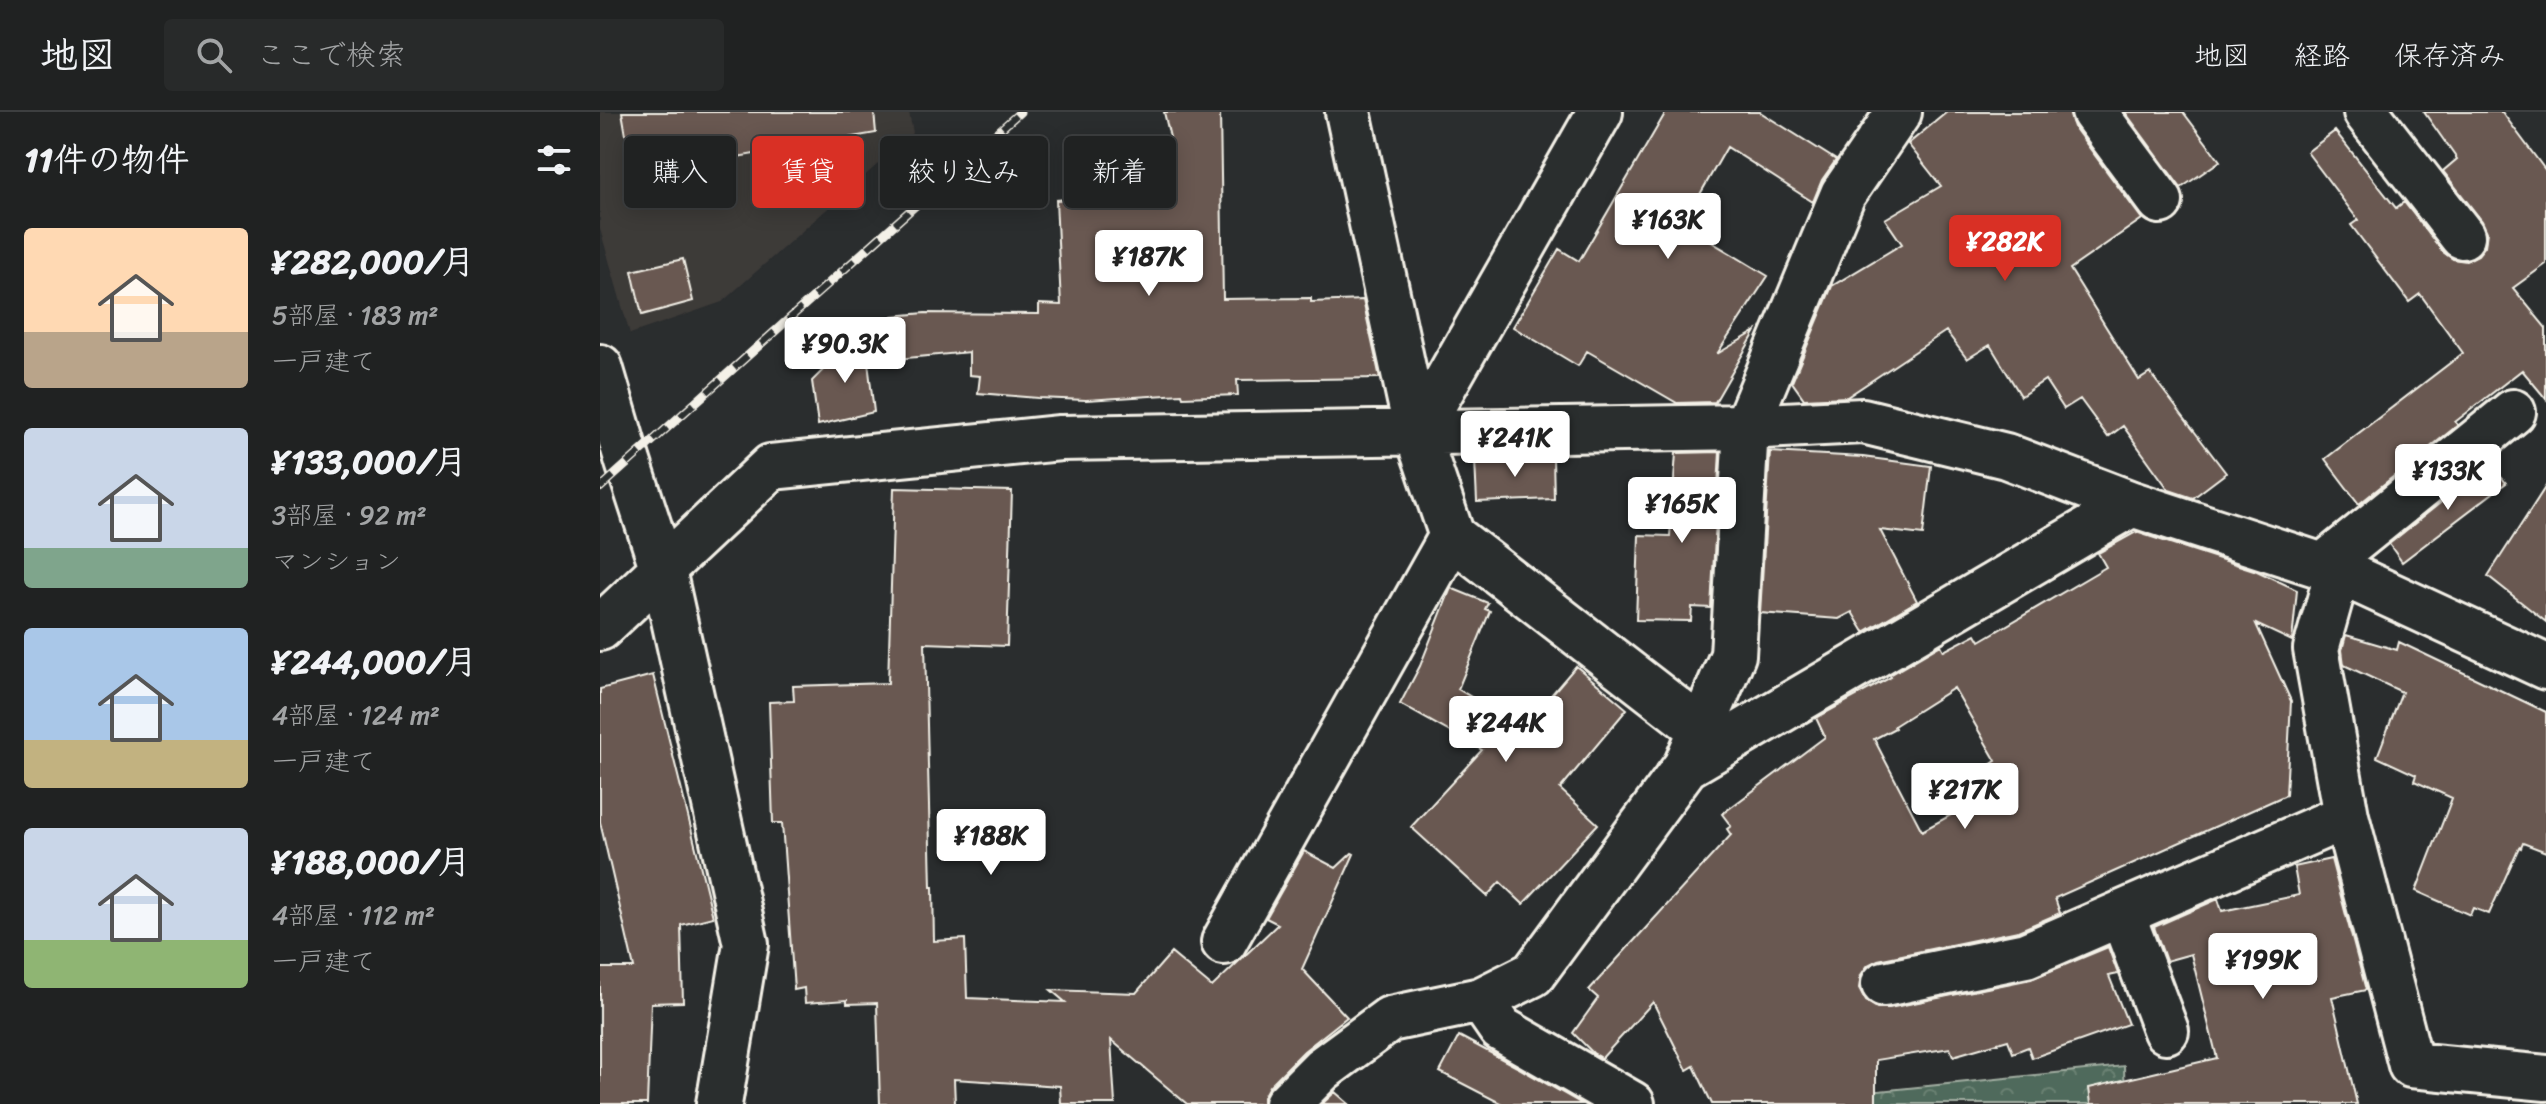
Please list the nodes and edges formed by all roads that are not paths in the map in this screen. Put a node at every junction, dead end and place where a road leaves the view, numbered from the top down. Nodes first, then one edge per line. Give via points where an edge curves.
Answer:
1 (1348, 112) edge
2 (1600, 112) edge
3 (1899, 112) edge
4 (2094, 112) edge
5 (2366, 112) edge
6 (2160, 201) dead end
7 (2462, 236) dead end
8 (600, 367) edge
9 (2513, 412) dead end
10 (1746, 427) junction
11 (1417, 433) junction
12 (2132, 504) junction
13 (1452, 536) junction
14 (2331, 568) junction
15 (663, 570) junction
16 (600, 628) edge
17 (2546, 667) edge
18 (1694, 748) junction
19 (2346, 816) junction
20 (2122, 914) junction
21 (1224, 942) dead end
22 (1884, 984) dead end
23 (1481, 1000) junction
24 (2166, 1031) dead end
25 (2546, 1078) edge
26 (2415, 1084) edge
27 (719, 1104) edge
28 (1287, 1104) edge
29 (1632, 1104) edge

1 - 11 street
2 - 11 street
3 - 10 street via 1843,194
4 - 6 street
5 - 7 street
8 - 15 street
9 - 14 street
10 - 11 street
10 - 12 street via 1863,421 2006,456
10 - 18 street via 1733,655
11 - 13 street
11 - 15 street via 1060,438 771,467
12 - 14 street
12 - 18 street
13 - 18 street
13 - 21 street
14 - 17 street
14 - 19 street via 2316,649
15 - 16 street
15 - 27 street via 746,944
18 - 23 street via 1533,974
19 - 20 street
19 - 26 street
20 - 22 street via 2026,955
20 - 24 street
23 - 28 street via 1390,1019 1322,1069
23 - 29 street via 1501,1029
25 - 26 street

